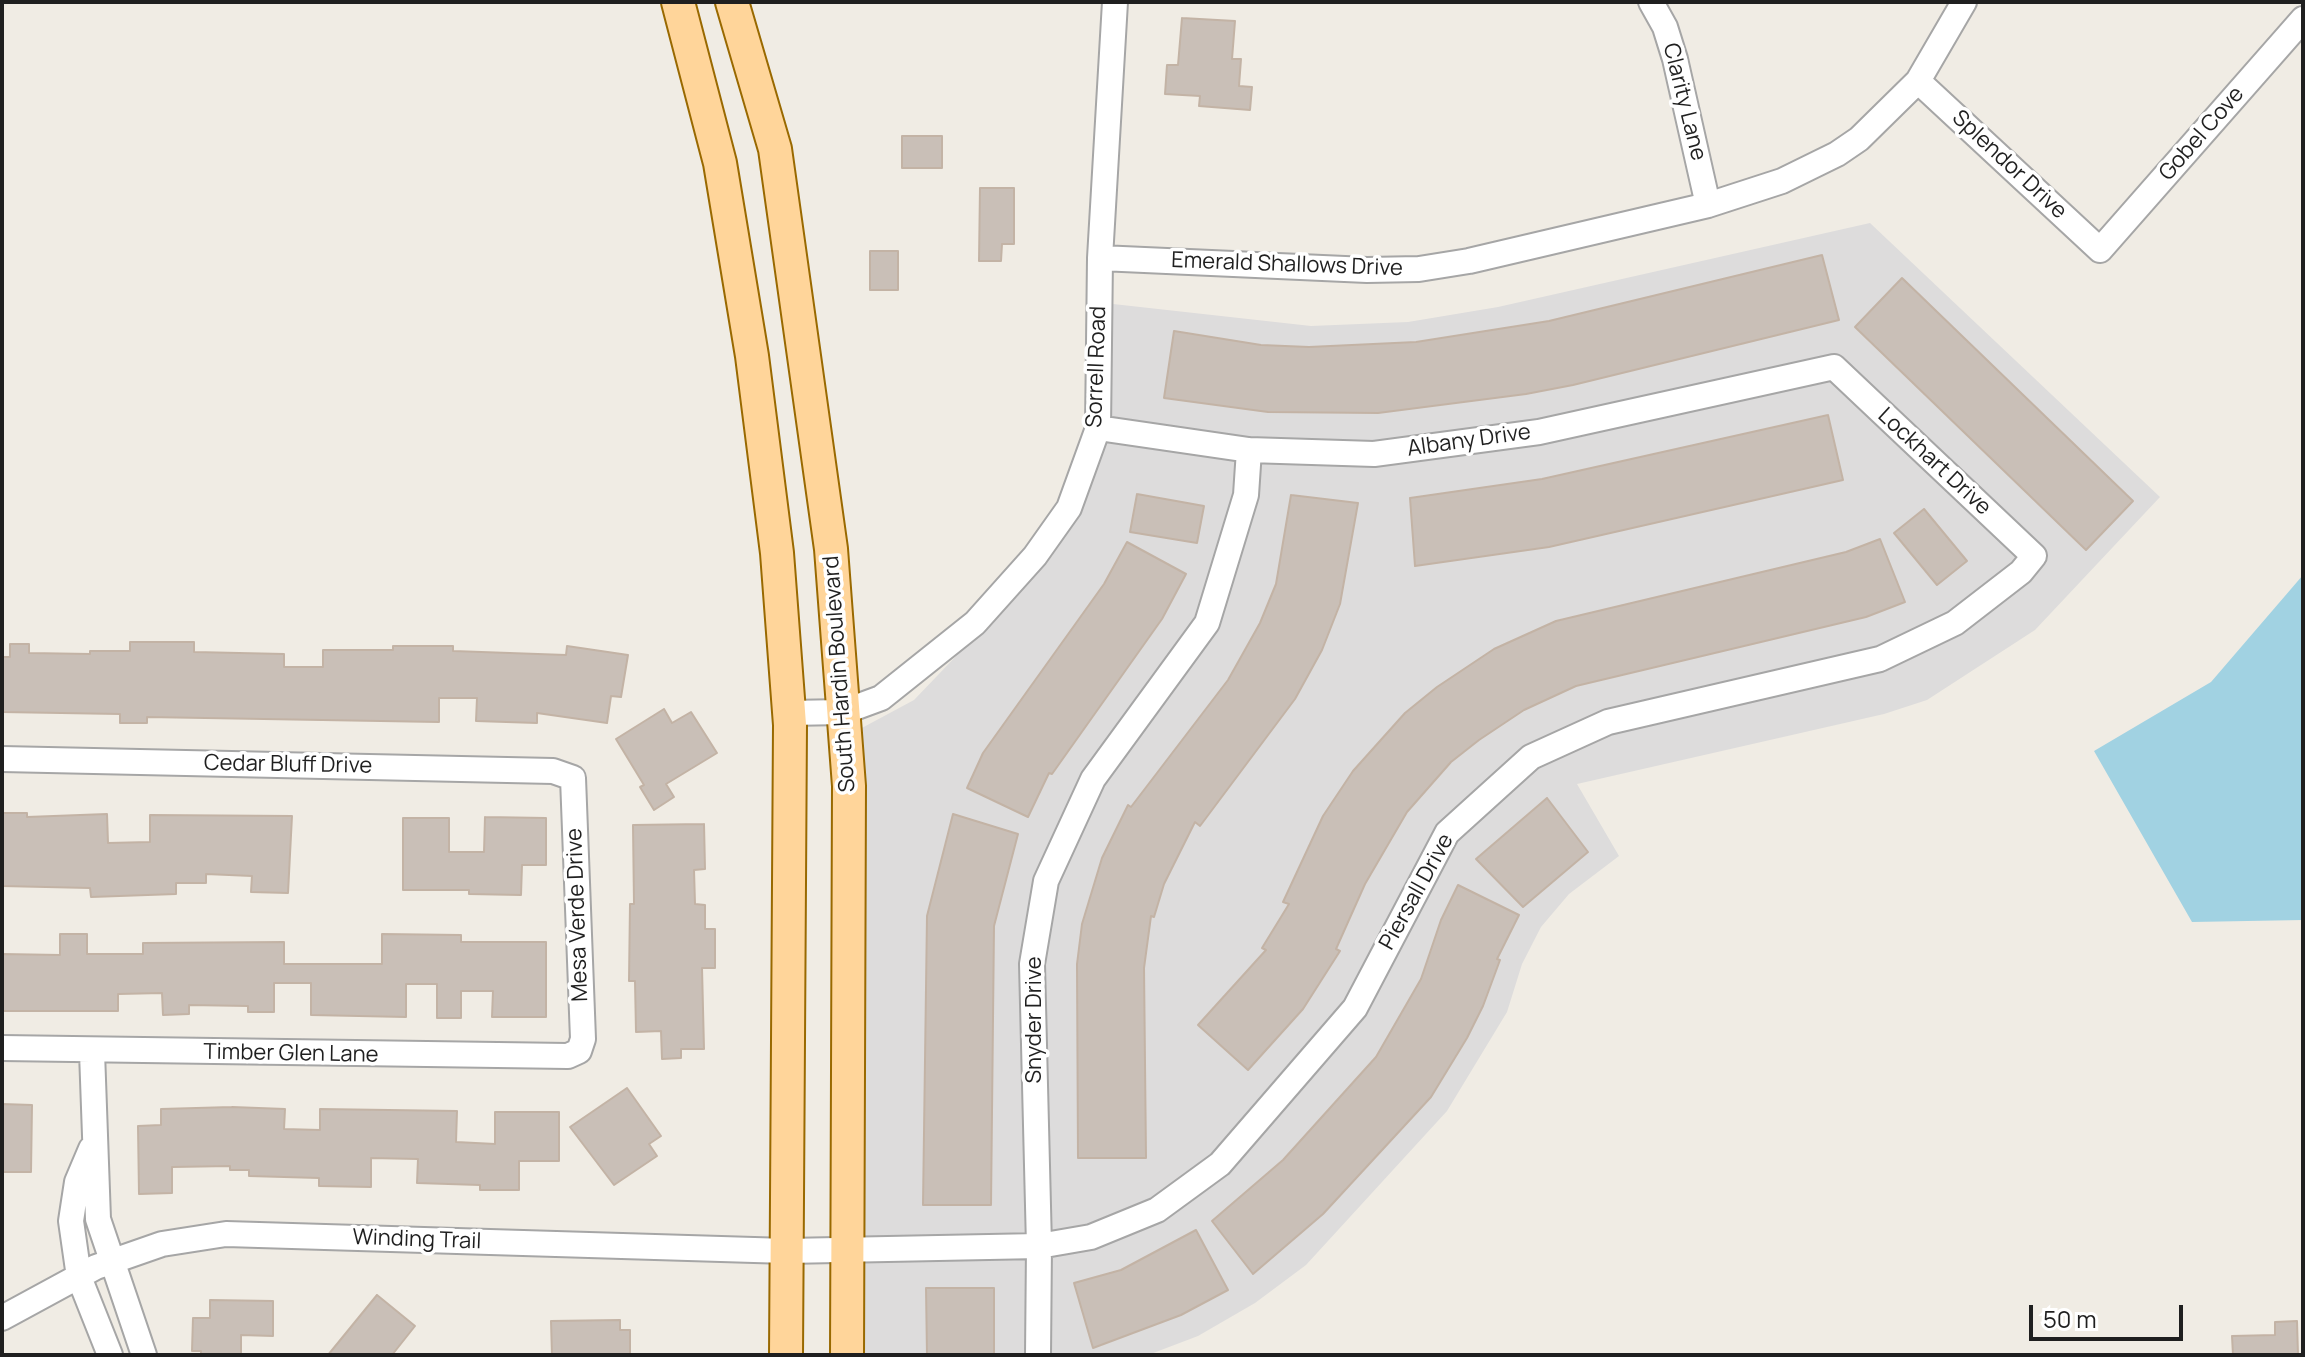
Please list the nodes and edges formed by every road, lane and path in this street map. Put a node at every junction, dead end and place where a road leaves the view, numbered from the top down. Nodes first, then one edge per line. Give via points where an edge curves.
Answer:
1 (678, 2) edge
2 (732, 2) edge
3 (1115, 2) edge
4 (1651, 2) edge
5 (1964, 2) edge
6 (2303, 19) edge
7 (1918, 81) junction
8 (1708, 205) junction
9 (2100, 250) joint
10 (1100, 258) junction
11 (1834, 367) joint
12 (1098, 428) junction
13 (1249, 450) junction
14 (2034, 556) joint
15 (843, 712) junction
16 (789, 713) junction
17 (2, 759) edge
18 (573, 778) joint
19 (2, 1048) edge
20 (579, 1051) joint
21 (92, 1052) junction
22 (94, 1143) junction
23 (1039, 1246) junction
24 (849, 1250) junction
25 (787, 1251) junction
26 (111, 1262) junction
27 (79, 1277) junction
28 (2, 1318) edge
29 (110, 1355) edge
30 (144, 1355) edge
31 (786, 1355) edge
32 (847, 1355) edge
33 (1038, 1355) edge

1 - 16 main road via 720,163 752,356 777,553
2 - 15 main road, South Hardin Boulevard via 775,149 831,549
3 - 10 street, Sorrell Road
4 - 8 street, Clarity Lane via 1675,59
5 - 7 street, Emerald Shallows Drive
6 - 9 street, Gobel Cove
7 - 8 street, Emerald Shallows Drive via 1879,122 1837,154 1782,181
7 - 9 street, Splendor Drive
8 - 10 street, Emerald Shallows Drive via 1419,269
10 - 12 street, Sorrell Road
11 - 13 street, Albany Drive via 1539,432 1374,454
11 - 14 street, Lockhart Drive
12 - 13 street, Albany Drive
12 - 15 street, Sorrell Road via 1069,508 975,623 881,698
13 - 23 street, Snyder Drive via 1246,495 1207,623 1093,779 1046,881 1032,964
14 - 23 street, Piersall Drive via 1955,623 1880,659 1608,722 1531,757 1447,833 1355,1008 1220,1164 1157,1210 1091,1237
15 - 16 street, Sorrell Road
15 - 24 main road, South Hardin Boulevard via 849,801
16 - 25 main road
17 - 18 street, Cedar Bluff Drive via 553,771
18 - 20 street, Mesa Verde Drive via 583,1039
19 - 21 street, Timber Glen Lane
20 - 21 street, Timber Glen Lane via 568,1056
21 - 22 street
22 - 26 street via 98,1219
22 - 27 street via 77,1182 71,1221
23 - 24 street, Piersall Drive
23 - 33 street, Snyder Drive
24 - 25 street, Winding Trail
24 - 32 main road, South Hardin Boulevard
25 - 26 street, Winding Trail via 226,1234 162,1244
25 - 31 main road
26 - 27 street, Winding Trail
26 - 30 street
27 - 28 street, Winding Trail
27 - 29 street

